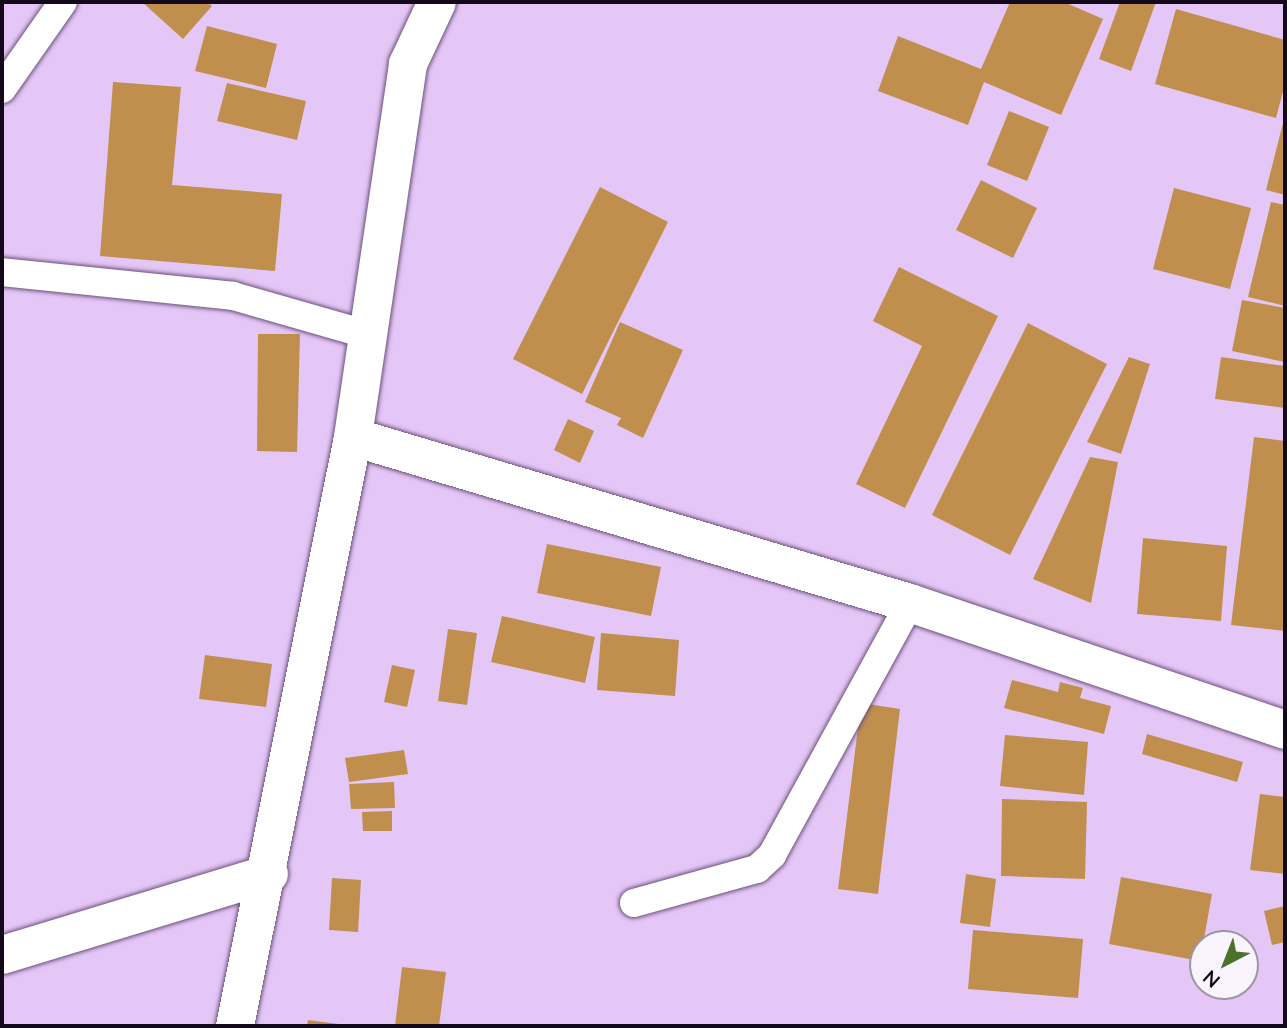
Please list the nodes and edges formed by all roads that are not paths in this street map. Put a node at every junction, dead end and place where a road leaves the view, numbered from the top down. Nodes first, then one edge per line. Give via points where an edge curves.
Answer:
1 (63, 2) edge
2 (436, 2) edge
3 (2, 89) edge
4 (2, 272) edge
5 (369, 335) junction
6 (353, 438) junction
7 (910, 603) junction
8 (1285, 730) edge
9 (270, 874) junction
10 (634, 903) dead end
11 (2, 955) edge
12 (235, 1026) edge

1 - 3 lane
2 - 5 street via 408,64
4 - 5 lane via 233,296
5 - 6 street
6 - 7 street
6 - 9 street
7 - 8 street
7 - 10 lane via 772,855 757,869
9 - 11 street
9 - 12 street

